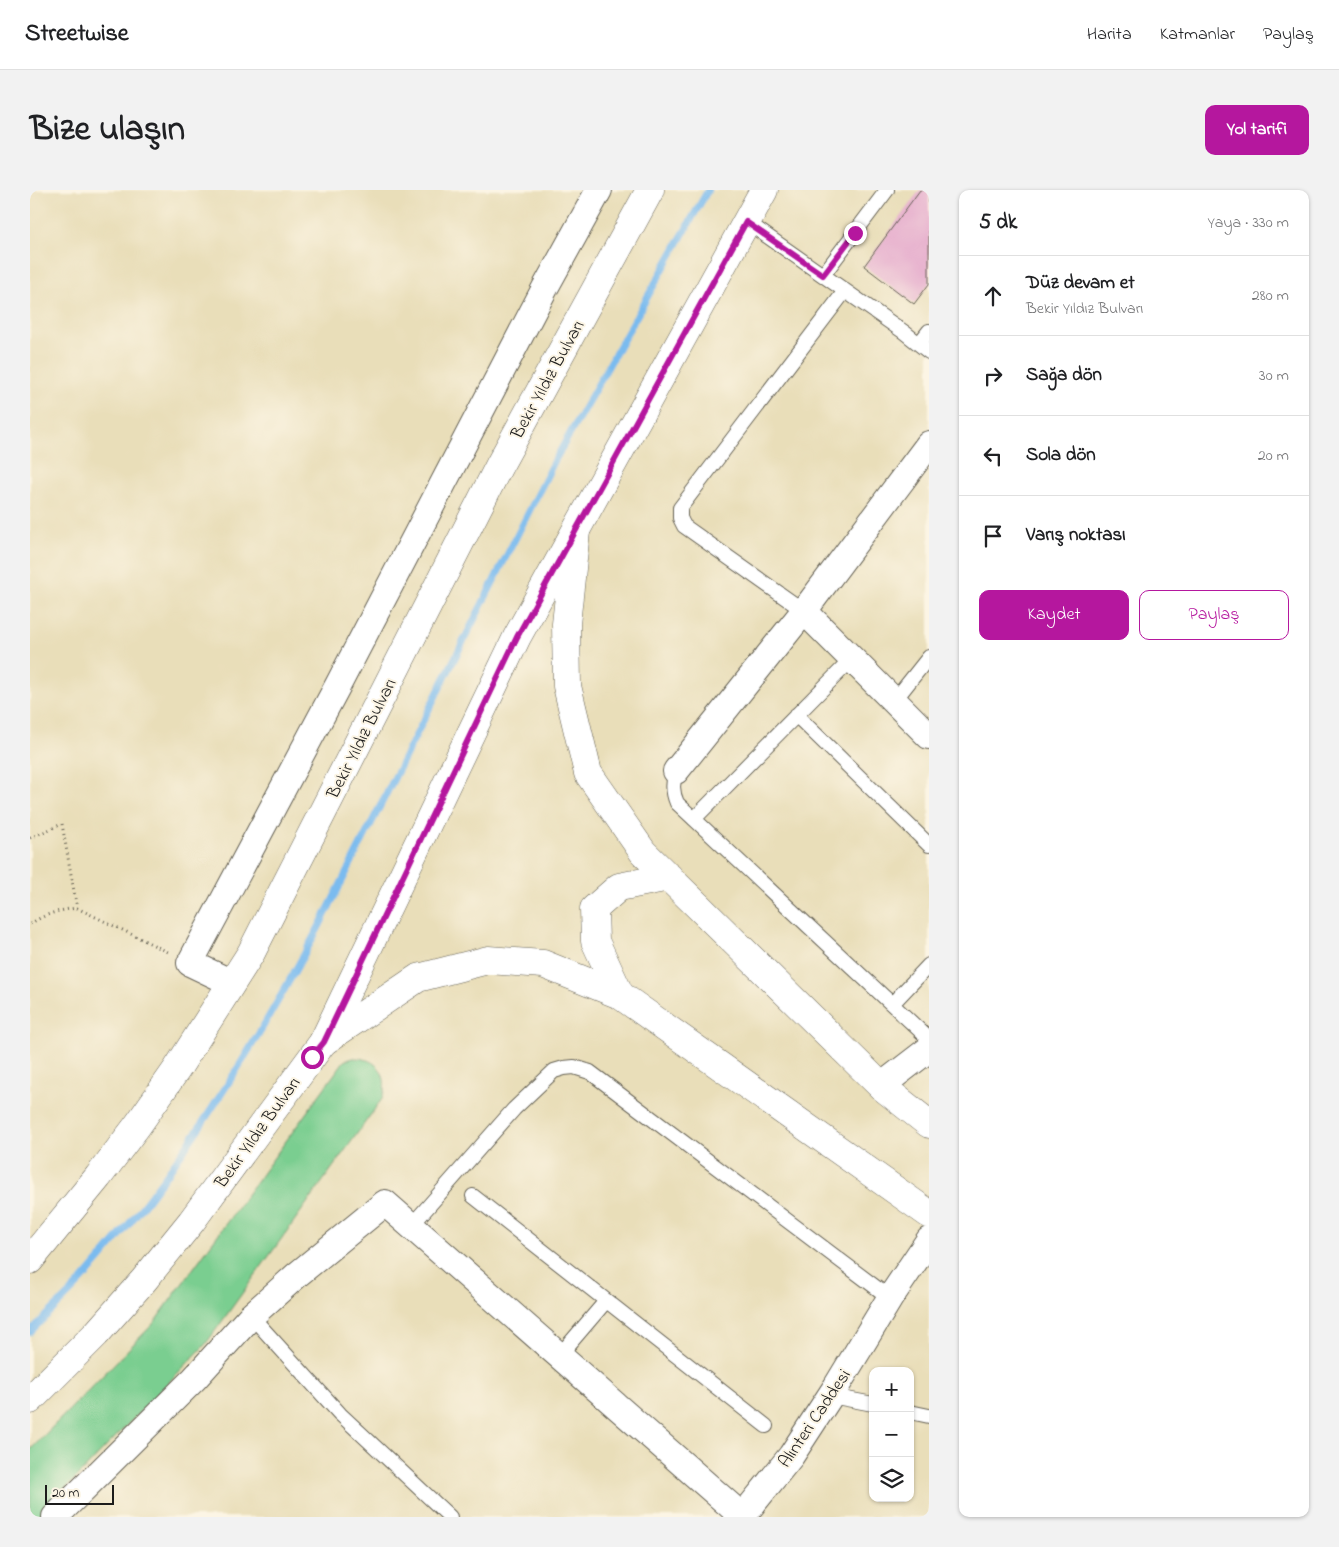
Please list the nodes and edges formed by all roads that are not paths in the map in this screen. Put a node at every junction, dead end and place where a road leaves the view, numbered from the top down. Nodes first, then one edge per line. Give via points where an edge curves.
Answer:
1 (599, 190) edge
2 (650, 190) edge
3 (764, 190) edge
4 (887, 190) edge
5 (746, 222) junction
6 (823, 275) junction
7 (845, 291) junction
8 (929, 331) edge
9 (924, 348) edge
10 (929, 444) edge
11 (576, 531) junction
12 (804, 611) junction
13 (929, 656) edge
14 (852, 659) junction
15 (894, 702) junction
16 (796, 715) junction
17 (929, 736) edge
18 (676, 771) joint
19 (694, 819) junction
20 (929, 845) edge
21 (669, 877) junction
22 (929, 964) edge
23 (232, 984) junction
24 (620, 995) junction
25 (892, 1004) junction
26 (929, 1039) edge
27 (324, 1042) junction
28 (929, 1049) edge
29 (881, 1086) junction
30 (929, 1124) edge
31 (472, 1196) dead end
32 (929, 1214) edge
33 (411, 1226) junction
34 (929, 1240) edge
35 (30, 1260) edge
36 (890, 1298) junction
37 (606, 1301) junction
38 (251, 1316) junction
39 (559, 1356) junction
40 (830, 1396) junction
41 (30, 1400) edge
42 (869, 1403) edge
43 (914, 1413) edge
44 (929, 1416) edge
45 (766, 1426) dead end
46 (742, 1516) edge
47 (55, 1517) edge
48 (450, 1517) edge

1 - 23 street via 190,963
2 - 23 main road, Bekir Yıldız Bulvarı via 499,466 251,953
3 - 5 main road, Bekir Yıldız Bulvarı
4 - 6 lane
5 - 6 lane
5 - 11 main road, Bekir Yıldız Bulvarı
6 - 7 lane
7 - 9 lane
7 - 12 lane via 680,508 684,526
8 - 9 lane
10 - 12 street
11 - 21 main road via 566,624 567,686 588,773 643,852
11 - 27 main road, Bekir Yıldız Bulvarı via 517,637
12 - 14 street
12 - 18 street
13 - 15 lane
14 - 15 street
14 - 16 lane
15 - 17 street
16 - 19 lane
16 - 20 lane
18 - 19 lane via 674,796
19 - 25 lane
21 - 24 main road via 619,887 594,909 595,941
21 - 29 main road
22 - 25 lane
23 - 35 main road, Bekir Yıldız Bulvarı via 137,1126
24 - 27 main road via 543,964 488,960 418,978
24 - 32 main road
25 - 26 lane
27 - 41 main road, Bekir Yıldız Bulvarı via 144,1280
28 - 29 street
29 - 30 main road
31 - 37 lane
33 - 36 lane via 514,1108 554,1071 574,1067 590,1072
33 - 38 street via 385,1203
33 - 39 street
34 - 36 street, Alınteri Caddesi
36 - 40 street, Alınteri Caddesi
37 - 39 lane
37 - 45 lane
38 - 47 street via 194,1379
38 - 48 lane via 340,1414
39 - 46 street
40 - 42 lane
40 - 46 street, Alınteri Caddesi via 791,1456
43 - 44 lane

